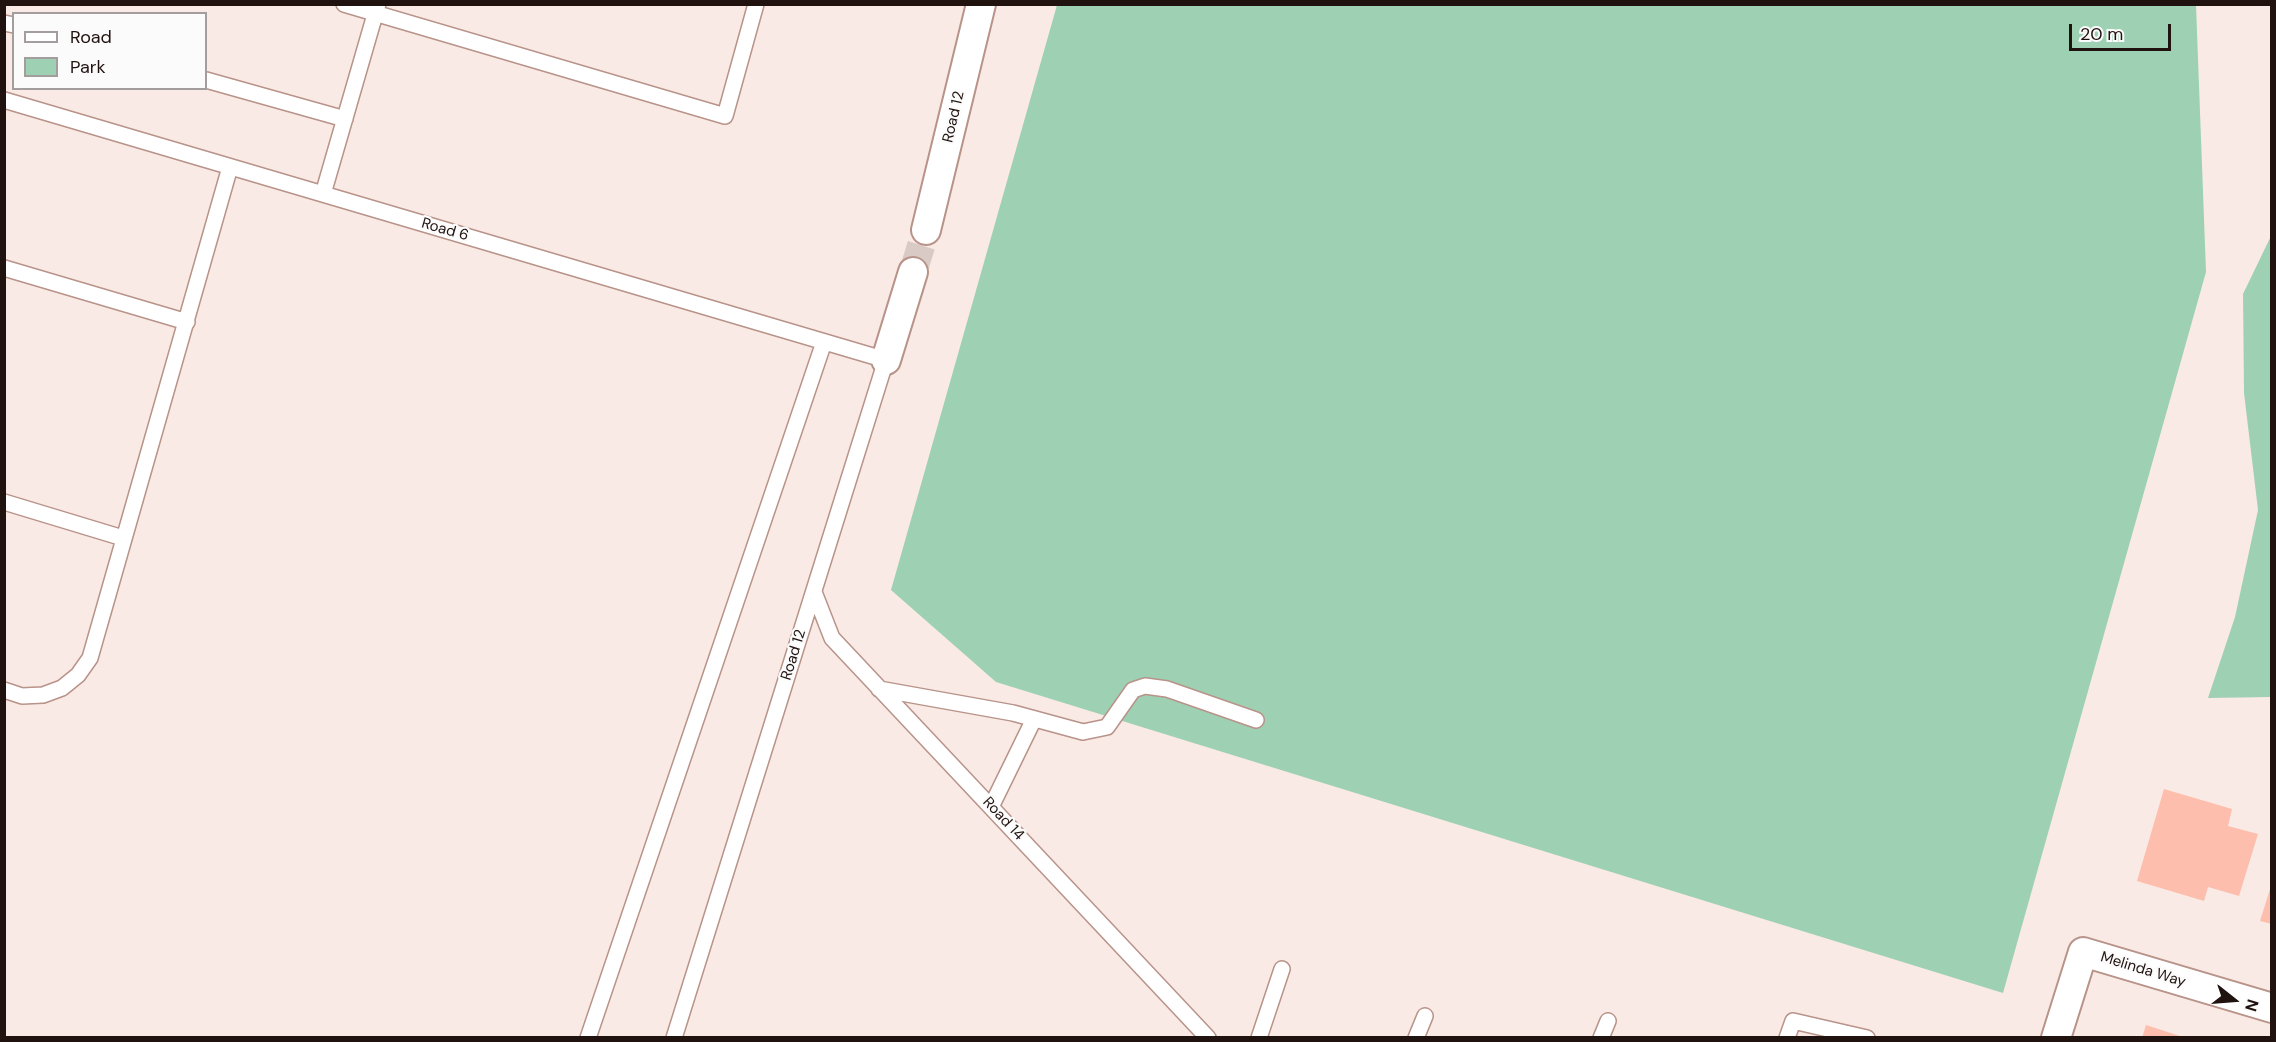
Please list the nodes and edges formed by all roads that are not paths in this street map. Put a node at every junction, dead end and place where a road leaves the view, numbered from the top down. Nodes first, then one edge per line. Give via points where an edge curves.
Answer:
1 (344, 4) edge
2 (756, 4) edge
3 (981, 4) edge
4 (377, 9) edge
5 (207, 80) edge
6 (4, 100) edge
7 (345, 119) junction
8 (230, 167) junction
9 (323, 194) junction
10 (926, 230) tunnel mouth
11 (4, 268) edge
12 (913, 272) tunnel mouth
13 (187, 322) junction
14 (824, 342) junction
15 (886, 360) junction
16 (4, 502) edge
17 (123, 538) junction
18 (814, 592) junction
19 (879, 688) junction
20 (4, 690) edge
21 (1034, 719) junction
22 (1256, 720) dead end
23 (991, 807) junction
24 (1282, 969) dead end
25 (2271, 1008) edge
26 (1425, 1016) dead end
27 (1608, 1021) dead end
28 (588, 1038) edge
29 (674, 1038) edge
30 (1208, 1038) edge
31 (1259, 1038) edge
32 (1416, 1038) edge
33 (1601, 1038) edge
34 (1787, 1038) edge
35 (1867, 1038) edge
36 (2056, 1038) edge

1 - 4 lane
2 - 4 lane via 725,116
3 - 10 street, Road 12
4 - 7 lane
5 - 7 lane
6 - 8 lane, Road 6
7 - 9 lane
8 - 9 lane, Road 6
8 - 13 lane
9 - 14 lane, Road 6
11 - 13 lane
12 - 15 street, Road 12
13 - 17 lane
14 - 15 lane, Road 6
14 - 28 lane
15 - 18 lane, Road 12
16 - 17 lane
17 - 20 lane via 90,658 78,675 62,688 43,695 22,696
18 - 19 lane, Road 14 via 831,638
18 - 29 lane, Road 12
19 - 21 lane
19 - 23 lane, Road 14
21 - 22 lane via 1083,732 1107,727 1133,690 1145,686 1167,689
21 - 23 lane
23 - 30 lane, Road 14
24 - 31 lane
25 - 36 street, Melinda Way via 2083,952
26 - 32 lane
27 - 33 lane
34 - 35 lane via 1793,1021

